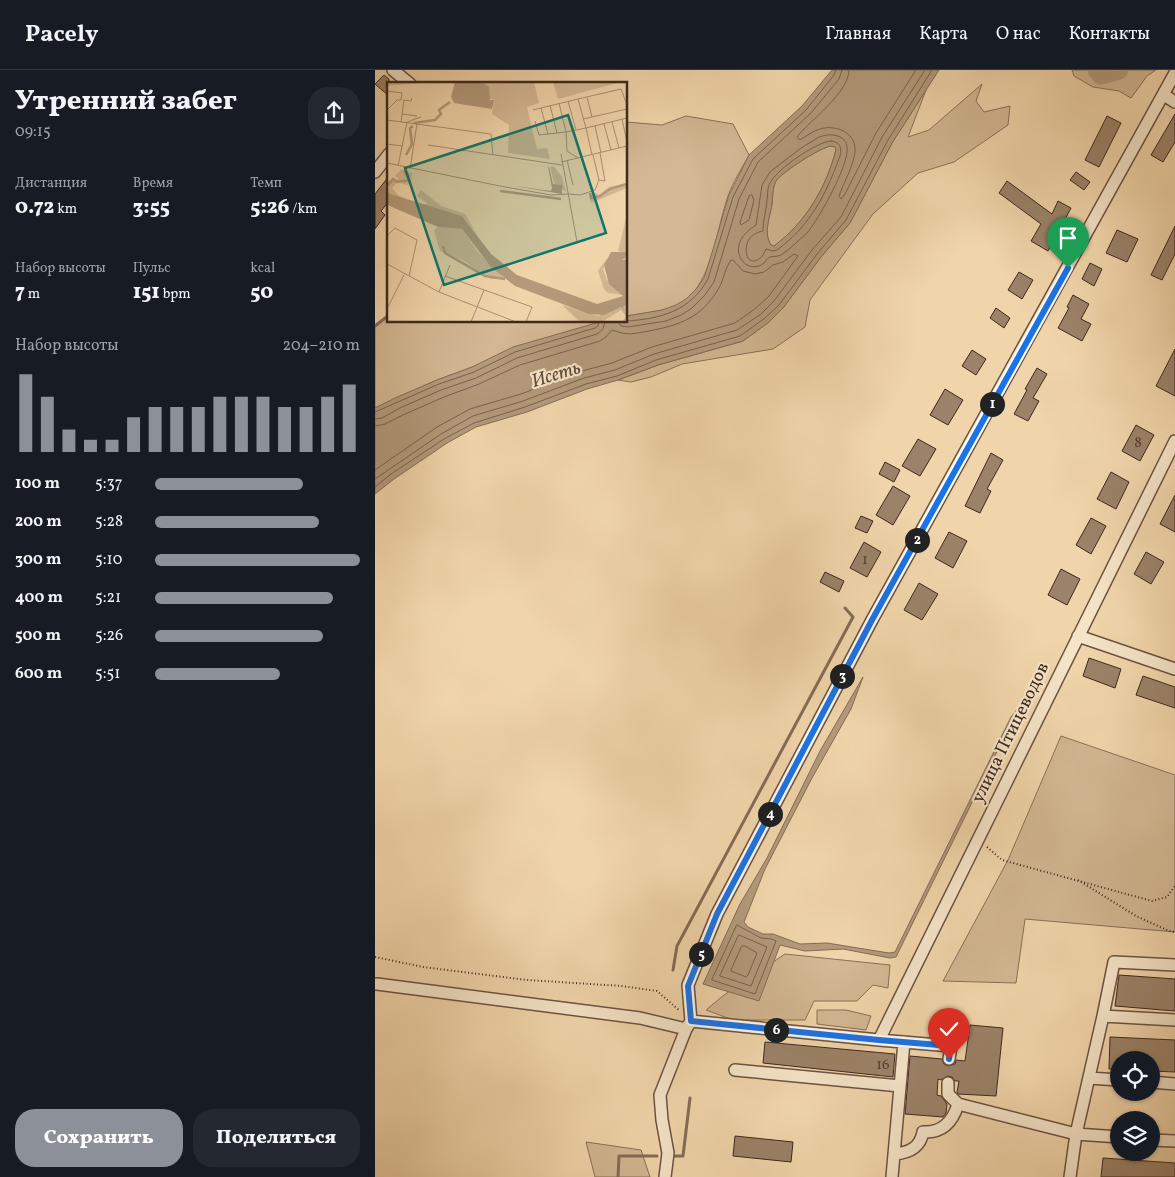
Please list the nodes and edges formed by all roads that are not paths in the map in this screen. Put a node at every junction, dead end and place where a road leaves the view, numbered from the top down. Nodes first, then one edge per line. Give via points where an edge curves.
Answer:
1 (393, 70) edge
2 (1175, 73) edge
3 (408, 82) edge
4 (1164, 95) junction
5 (1175, 102) edge
6 (387, 157) edge
7 (375, 172) edge
8 (1175, 441) edge
9 (1078, 636) junction
10 (1175, 669) edge
11 (1175, 965) edge
12 (377, 984) dead end
13 (1103, 1016) junction
14 (1175, 1020) edge
15 (688, 1025) junction
16 (959, 1026) dead end
17 (879, 1040) junction
18 (904, 1042) junction
19 (951, 1046) junction
20 (949, 1059) dead end
21 (735, 1070) dead end
22 (1089, 1078) junction
23 (1110, 1079) edge
24 (948, 1083) dead end
25 (1160, 1083) edge
26 (1175, 1084) edge
27 (900, 1086) junction
28 (959, 1104) junction
29 (1076, 1134) junction
30 (1110, 1136) edge
31 (1160, 1140) edge
32 (1175, 1141) edge
33 (895, 1154) junction
34 (665, 1177) edge
35 (892, 1177) edge
36 (1070, 1177) edge

1 - 3 street
2 - 4 street
4 - 5 street
4 - 15 street via 872,620 717,914 688,986
6 - 7 street
8 - 9 street, улица Птицеводов
9 - 10 street
9 - 17 street, улица Птицеводов
11 - 13 street via 1113,962
12 - 15 street
13 - 14 street
13 - 22 street
15 - 17 street
15 - 34 street via 660,1095 668,1153
16 - 19 street
17 - 18 street
18 - 19 street
18 - 27 street
19 - 20 street
21 - 27 street
22 - 23 street
22 - 29 street
24 - 28 street via 948,1094
25 - 26 street
27 - 33 street
28 - 29 street
28 - 33 street via 949,1124 932,1133 923,1132 922,1140 912,1151
29 - 30 street
29 - 36 street
31 - 32 street
33 - 35 street

